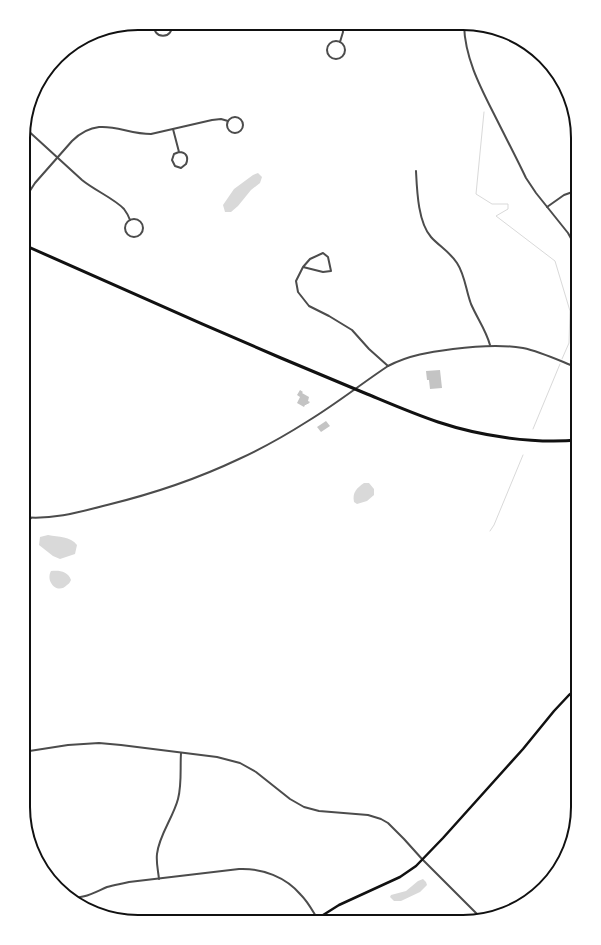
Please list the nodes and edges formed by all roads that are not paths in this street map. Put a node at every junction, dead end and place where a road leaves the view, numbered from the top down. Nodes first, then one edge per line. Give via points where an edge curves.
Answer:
1 (155, 30) edge
2 (172, 30) edge
3 (342, 30) edge
4 (464, 30) edge
5 (340, 42) junction
6 (228, 121) junction
7 (173, 129) junction
8 (30, 133) edge
9 (179, 152) junction
10 (57, 158) junction
11 (416, 171) dead end
12 (30, 189) edge
13 (571, 192) edge
14 (547, 207) junction
15 (130, 220) junction
16 (571, 238) edge
17 (30, 248) edge
18 (303, 267) junction
19 (490, 346) junction
20 (571, 365) edge
21 (388, 366) junction
22 (355, 389) junction
23 (571, 440) edge
24 (31, 518) edge
25 (571, 693) edge
26 (30, 751) edge
27 (181, 753) junction
28 (422, 859) junction
29 (159, 879) junction
30 (79, 897) edge
31 (477, 914) edge
32 (315, 915) edge
33 (322, 915) edge

1 - 2 street via 160,36 164,36
3 - 5 street
4 - 14 street via 475,75 526,178
5 - 5 street via 333,42 328,48 330,56 337,59 345,53
6 - 6 street via 228,127 232,132 242,129 243,122 239,118 230,118
6 - 7 street via 212,120
7 - 9 street
7 - 10 street via 146,134 113,127 97,127 78,135
8 - 10 street
9 - 9 street via 174,154 172,160 175,166 181,168 188,159 184,153
10 - 12 street
10 - 15 street via 88,185 120,206
11 - 19 street via 424,226 459,266 471,304 487,334
13 - 14 street
14 - 16 street
15 - 15 street via 136,219 142,224 143,231 138,236 128,235 126,225
17 - 22 main road
18 - 18 street via 310,259 323,253 328,257 331,271 323,272
18 - 21 street via 296,281 298,292 309,306 352,330
19 - 20 street via 532,350
19 - 21 street via 417,355
21 - 22 street
22 - 23 main road via 424,417 472,432 531,440
22 - 24 street via 278,439 206,473 118,503 65,515
25 - 28 main road
26 - 27 street via 92,743
27 - 28 street via 218,757 240,763 304,807 319,811 368,815 381,820 398,833
27 - 29 street via 178,799 157,854
28 - 31 street
28 - 33 main road via 400,877
29 - 30 street via 113,885
29 - 32 street via 239,869 261,871 278,877 296,889

